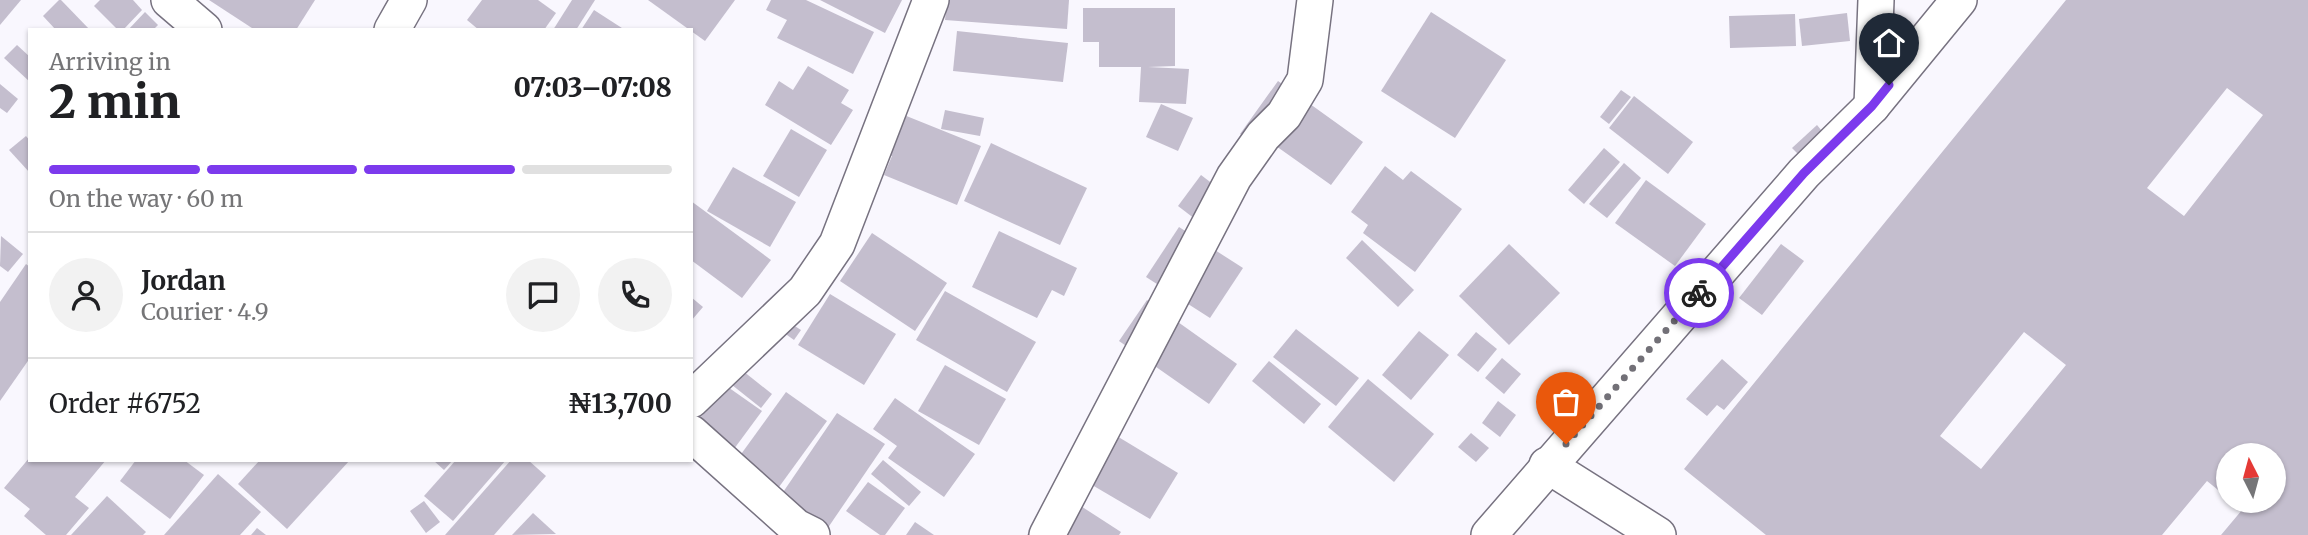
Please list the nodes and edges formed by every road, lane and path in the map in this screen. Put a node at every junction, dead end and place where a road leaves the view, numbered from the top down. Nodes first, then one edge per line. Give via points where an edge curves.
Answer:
1 (169, 0) edge
2 (409, 0) edge
3 (931, 0) edge
4 (1315, 0) edge
5 (1876, 0) edge
6 (1959, 0) edge
7 (202, 28) edge
8 (393, 28) edge
9 (1872, 106) junction
10 (693, 398) edge
11 (693, 435) edge
12 (1547, 466) junction
13 (811, 535) edge
14 (1047, 535) edge
15 (1489, 535) edge
16 (1658, 535) edge

1 - 7 street
2 - 8 street
3 - 10 street via 837,244 805,291
4 - 14 street via 1305,80 1284,115 1234,177
5 - 9 street
6 - 9 street
9 - 12 street via 1804,173
11 - 13 street via 796,527
12 - 15 street
12 - 16 street

